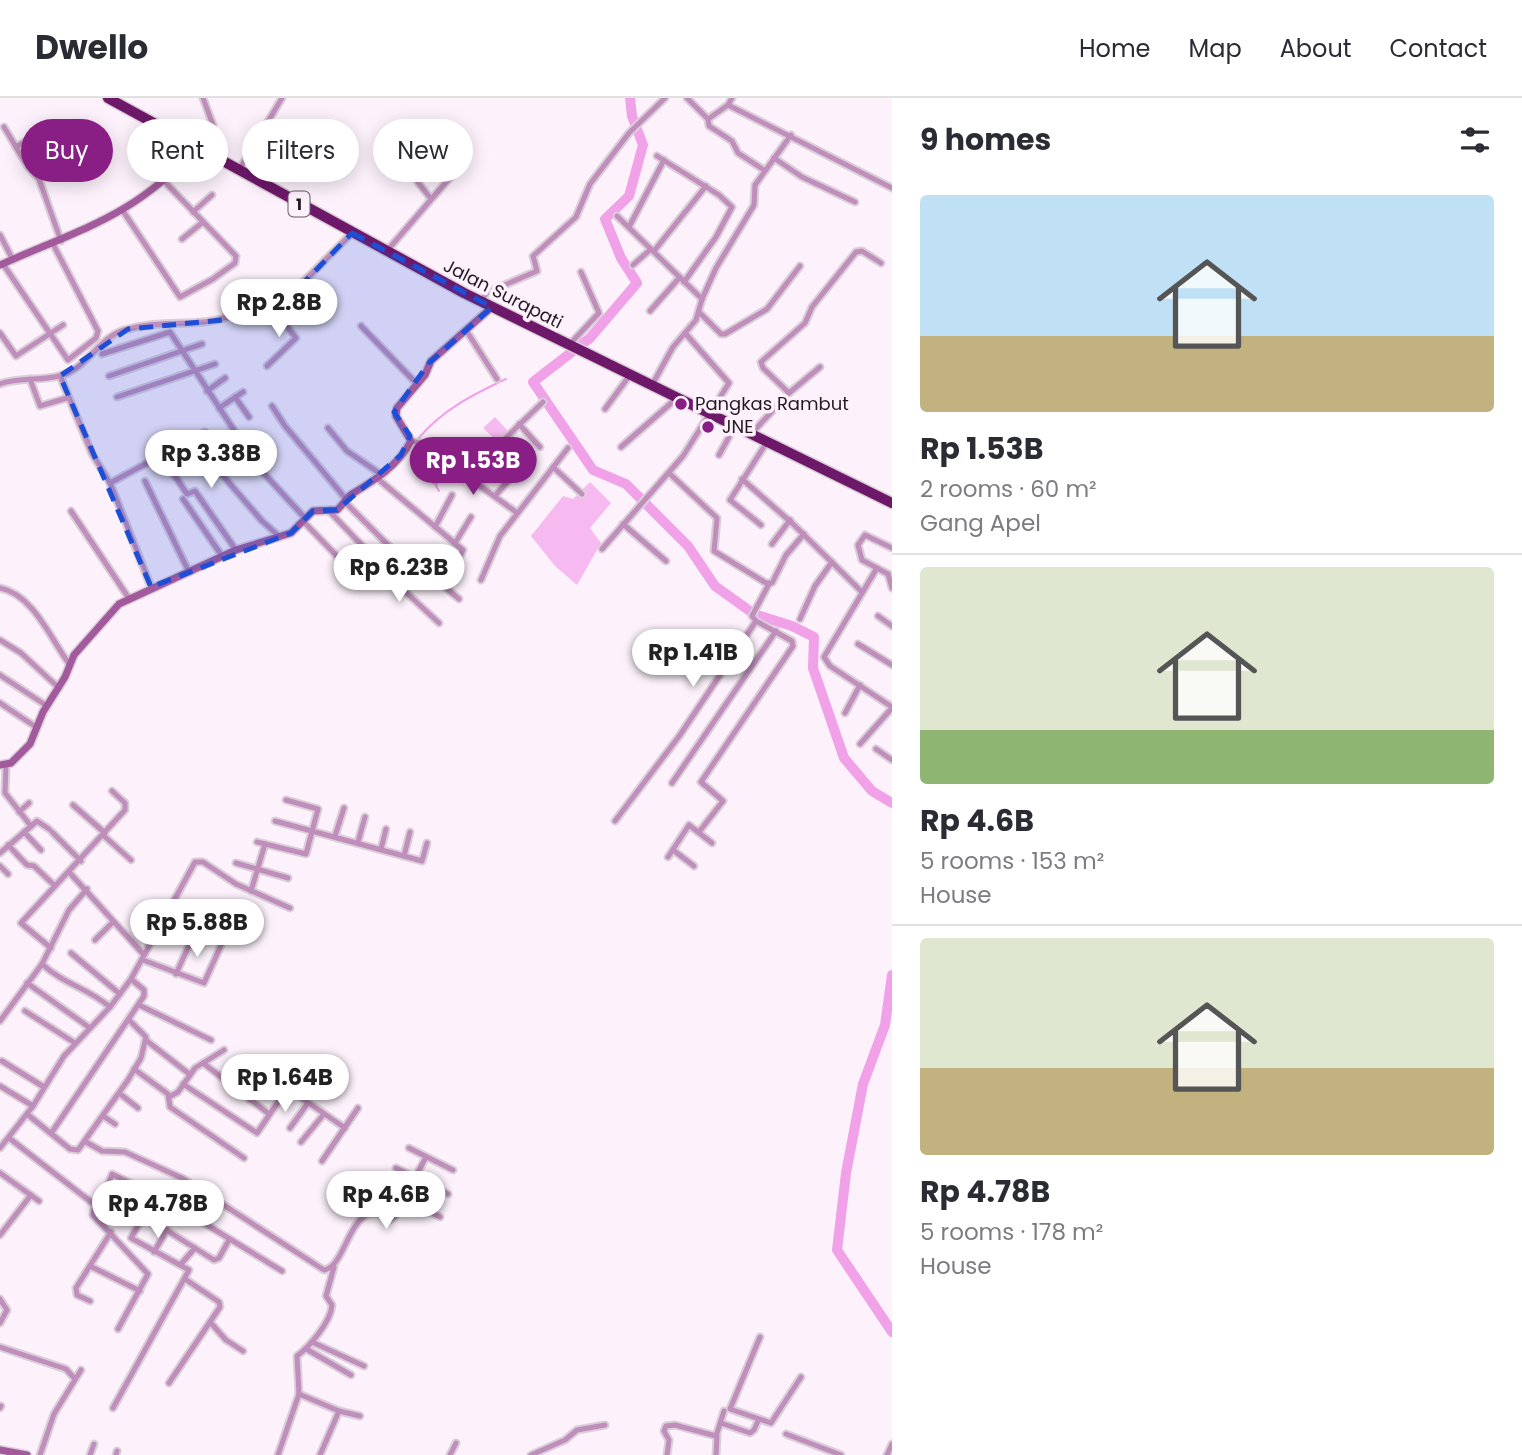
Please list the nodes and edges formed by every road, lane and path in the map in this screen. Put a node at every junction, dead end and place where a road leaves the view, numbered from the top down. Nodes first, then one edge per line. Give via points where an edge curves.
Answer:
1 (108, 98) edge
2 (203, 98) edge
3 (282, 98) edge
4 (665, 98) edge
5 (687, 98) edge
6 (732, 98) edge
7 (729, 105) junction
8 (146, 119) edge
9 (211, 119) edge
10 (708, 119) junction
11 (4, 127) dead end
12 (791, 135) junction
13 (21, 144) edge
14 (16, 147) junction
15 (657, 156) dead end
16 (774, 158) junction
17 (664, 160) junction
18 (228, 164) edge
19 (239, 170) junction
20 (764, 170) junction
21 (163, 182) edge
22 (165, 182) edge
23 (418, 182) edge
24 (446, 182) edge
25 (706, 186) junction
26 (892, 188) edge
27 (212, 195) dead end
28 (431, 199) junction
29 (855, 202) dead end
30 (123, 211) junction
31 (193, 212) junction
32 (617, 216) dead end
33 (203, 222) junction
34 (629, 227) junction
35 (352, 233) junction
36 (0, 235) edge
37 (182, 239) dead end
38 (57, 243) junction
39 (652, 250) junction
40 (386, 252) junction
41 (13, 260) junction
42 (881, 263) dead end
43 (2, 265) edge
44 (633, 265) dead end
45 (800, 266) dead end
46 (581, 272) dead end
47 (682, 279) junction
48 (307, 280) junction
49 (322, 294) dead end
50 (702, 299) junction
51 (285, 301) junction
52 (482, 302) junction
53 (492, 307) junction
54 (275, 311) junction
55 (650, 311) dead end
56 (699, 312) junction
57 (264, 321) dead end
58 (300, 321) dead end
59 (63, 325) dead end
60 (361, 326) dead end
61 (466, 330) junction
62 (0, 333) edge
63 (685, 333) junction
64 (50, 335) junction
65 (202, 344) dead end
66 (571, 345) junction
67 (182, 351) junction
68 (103, 354) dead end
69 (215, 364) dead end
70 (268, 366) dead end
71 (820, 367) dead end
72 (195, 371) junction
73 (630, 375) junction
74 (60, 376) junction
75 (109, 376) dead end
76 (225, 378) dead end
77 (30, 379) junction
78 (497, 379) dead end
79 (416, 383) junction
80 (0, 384) edge
81 (652, 385) junction
82 (207, 391) junction
83 (243, 392) dead end
84 (789, 393) junction
85 (117, 397) dead end
86 (235, 397) junction
87 (67, 398) junction
88 (677, 398) junction
89 (542, 402) dead end
90 (272, 406) dead end
91 (219, 408) junction
92 (605, 409) dead end
93 (708, 413) junction
94 (249, 417) dead end
95 (519, 424) junction
96 (735, 426) junction
97 (328, 428) dead end
98 (205, 432) dead end
99 (751, 434) junction
100 (414, 441) junction
101 (767, 442) junction
102 (540, 447) dead end
103 (621, 447) dead end
104 (568, 448) dead end
105 (200, 449) dead end
106 (169, 450) junction
107 (719, 455) dead end
108 (552, 467) junction
109 (669, 473) junction
110 (380, 477) junction
111 (742, 479) junction
112 (145, 481) dead end
113 (110, 484) junction
114 (582, 494) dead end
115 (452, 495) dead end
116 (495, 496) junction
117 (183, 499) dead end
118 (346, 500) junction
119 (892, 503) edge
120 (71, 511) dead end
121 (330, 512) junction
122 (516, 512) junction
123 (471, 517) dead end
124 (304, 519) junction
125 (790, 520) junction
126 (624, 524) junction
127 (761, 525) dead end
128 (435, 527) junction
129 (804, 534) junction
130 (281, 537) junction
131 (455, 543) junction
132 (772, 544) dead end
133 (892, 548) edge
134 (392, 549) junction
135 (236, 550) junction
136 (602, 550) dead end
137 (222, 556) junction
138 (377, 561) dead end
139 (666, 561) dead end
140 (832, 562) junction
141 (892, 567) edge
142 (877, 568) junction
143 (452, 570) dead end
144 (189, 572) junction
145 (888, 574) junction
146 (358, 578) dead end
147 (481, 580) dead end
148 (769, 584) junction
149 (151, 587) junction
150 (0, 588) edge
151 (892, 588) edge
152 (862, 592) junction
153 (128, 597) junction
154 (459, 600) dead end
155 (877, 616) dead end
156 (755, 619) junction
157 (800, 619) dead end
158 (439, 623) dead end
159 (892, 626) edge
160 (776, 631) junction
161 (0, 640) edge
162 (858, 644) dead end
163 (892, 655) edge
164 (890, 663) edge
165 (69, 665) junction
166 (0, 675) edge
167 (860, 685) junction
168 (59, 688) junction
169 (0, 703) edge
170 (47, 706) junction
171 (892, 708) edge
172 (845, 713) dead end
173 (36, 727) junction
174 (860, 744) dead end
175 (876, 749) dead end
176 (891, 758) edge
177 (3, 765) edge
178 (672, 783) dead end
179 (112, 791) dead end
180 (2, 795) edge
181 (286, 800) dead end
182 (29, 803) dead end
183 (73, 806) dead end
184 (344, 808) dead end
185 (19, 812) junction
186 (365, 817) dead end
187 (275, 821) dead end
188 (615, 821) dead end
189 (31, 826) junction
190 (386, 829) dead end
191 (313, 830) junction
192 (24, 832) junction
193 (410, 832) dead end
194 (699, 832) junction
195 (104, 834) junction
196 (335, 836) junction
197 (257, 842) dead end
198 (358, 842) junction
199 (427, 843) dead end
200 (712, 843) dead end
201 (265, 844) junction
202 (8, 845) junction
203 (381, 849) junction
204 (41, 850) dead end
205 (673, 850) junction
206 (0, 853) edge
207 (404, 856) junction
208 (668, 857) dead end
209 (131, 860) dead end
210 (81, 861) junction
211 (236, 863) dead end
212 (0, 866) edge
213 (694, 866) dead end
214 (257, 869) junction
215 (69, 872) junction
216 (8, 874) dead end
217 (288, 878) dead end
218 (54, 885) junction
219 (87, 889) junction
220 (251, 891) junction
221 (290, 908) dead end
222 (113, 922) junction
223 (194, 934) dead end
224 (95, 940) dead end
225 (222, 943) dead end
226 (51, 948) junction
227 (71, 953) dead end
228 (143, 958) junction
229 (43, 964) junction
230 (176, 974) junction
231 (131, 979) junction
232 (27, 983) junction
233 (120, 994) junction
234 (139, 1005) junction
235 (110, 1007) junction
236 (25, 1011) dead end
237 (130, 1020) junction
238 (0, 1021) edge
239 (90, 1028) junction
240 (211, 1040) dead end
241 (147, 1041) junction
242 (75, 1044) junction
243 (224, 1050) dead end
244 (2, 1061) dead end
245 (248, 1061) dead end
246 (202, 1063) junction
247 (272, 1068) dead end
248 (134, 1069) junction
249 (188, 1073) junction
250 (293, 1080) dead end
251 (183, 1084) junction
252 (232, 1085) junction
253 (0, 1086) edge
254 (44, 1087) junction
255 (287, 1088) junction
256 (119, 1093) junction
257 (169, 1097) junction
258 (250, 1100) junction
259 (308, 1103) junction
260 (33, 1106) junction
261 (138, 1108) dead end
262 (358, 1108) dead end
263 (27, 1114) junction
264 (269, 1114) junction
265 (324, 1114) junction
266 (103, 1116) junction
267 (116, 1124) dead end
268 (290, 1128) dead end
269 (345, 1128) junction
270 (52, 1132) junction
271 (9, 1138) junction
272 (86, 1142) junction
273 (302, 1142) dead end
274 (0, 1148) edge
275 (409, 1148) dead end
276 (426, 1157) junction
277 (244, 1158) dead end
278 (322, 1161) dead end
279 (396, 1168) dead end
280 (453, 1170) dead end
281 (0, 1173) edge
282 (415, 1178) junction
283 (384, 1189) dead end
284 (31, 1195) junction
285 (448, 1195) dead end
286 (104, 1197) junction
287 (154, 1197) junction
288 (404, 1199) junction
289 (39, 1201) dead end
290 (173, 1204) junction
291 (95, 1205) junction
292 (144, 1217) junction
293 (440, 1217) dead end
294 (0, 1220) edge
295 (7, 1224) junction
296 (159, 1225) junction
297 (167, 1230) junction
298 (111, 1232) junction
299 (0, 1235) edge
300 (131, 1238) junction
301 (229, 1240) junction
302 (121, 1243) junction
303 (195, 1248) junction
304 (154, 1252) junction
305 (181, 1264) junction
306 (90, 1266) junction
307 (334, 1267) junction
308 (282, 1271) dead end
309 (185, 1279) junction
310 (140, 1290) junction
311 (0, 1299) edge
312 (90, 1301) dead end
313 (210, 1322) junction
314 (0, 1323) edge
315 (118, 1329) dead end
316 (760, 1336) dead end
317 (312, 1342) junction
318 (0, 1347) edge
319 (308, 1350) junction
320 (243, 1351) dead end
321 (364, 1366) dead end
322 (81, 1370) dead end
323 (351, 1375) dead end
324 (801, 1377) dead end
325 (75, 1379) junction
326 (169, 1383) dead end
327 (299, 1394) junction
328 (113, 1408) dead end
329 (724, 1411) dead end
330 (339, 1412) junction
331 (360, 1416) dead end
332 (758, 1421) junction
333 (721, 1423) junction
334 (605, 1425) dead end
335 (786, 1433) dead end
336 (717, 1436) junction
337 (456, 1443) dead end
338 (94, 1444) dead end
339 (892, 1444) edge
340 (0, 1450) edge
341 (27, 1455) edge
342 (40, 1455) edge
343 (90, 1455) edge
344 (278, 1455) edge
345 (320, 1455) edge
346 (450, 1455) edge
347 (531, 1455) edge
348 (667, 1455) edge
349 (716, 1455) edge
350 (841, 1455) edge
351 (887, 1455) edge

1 - 8 highway, Jalan Surapati / 1
2 - 9 street
3 - 19 street
4 - 52 street via 629,132 584,193 576,217 533,257 538,270 486,293
5 - 10 street
6 - 7 street
7 - 10 street
7 - 12 street
10 - 20 street via 707,124 732,141 738,153
11 - 14 street
12 - 16 street
12 - 26 street
13 - 14 street
14 - 38 street via 38,179
15 - 17 street
16 - 20 street
16 - 29 street
17 - 25 street
17 - 34 street
18 - 19 highway, Jalan Surapati / 1
19 - 35 highway, Jalan Surapati / 1
20 - 50 street via 752,192 753,208
21 - 30 street
22 - 31 street
23 - 28 street
24 - 28 street
25 - 39 street
25 - 47 street via 732,209
27 - 31 street
28 - 40 street
30 - 33 street via 180,297 237,259
30 - 38 street
31 - 33 street
32 - 34 street
33 - 37 street
34 - 39 street
35 - 40 highway, Jalan Surapati / 1
35 - 48 street
36 - 41 street
38 - 41 street
38 - 64 street via 98,334 68,360
39 - 44 street
39 - 47 street
40 - 52 highway, Jalan Surapati / 1
41 - 43 street
42 - 84 street via 856,252 812,307 805,323 761,362
43 - 64 street
45 - 56 street via 767,309 725,334
46 - 66 street via 599,313
47 - 50 street
47 - 55 street
48 - 49 street
48 - 51 street
50 - 56 street
51 - 54 street
51 - 58 street
51 - 74 street via 267,285 247,308 223,320 128,329 104,341 81,364
52 - 53 highway, Jalan Surapati / 1
53 - 61 street
53 - 66 highway, Jalan Surapati / 1
54 - 57 street
54 - 70 street via 296,338
56 - 63 street
59 - 64 street
60 - 79 street
61 - 78 street
61 - 79 street via 431,361
62 - 64 street via 16,356
63 - 81 street
63 - 93 street via 729,380
65 - 67 street
66 - 73 highway, Jalan Surapati / 1
67 - 68 street via 170,332
67 - 72 street
67 - 75 street
69 - 72 street
71 - 84 street
72 - 82 street
72 - 85 street
73 - 81 highway, Jalan Surapati / 1
73 - 92 street
74 - 77 street
74 - 87 street
76 - 82 street
77 - 80 street
77 - 87 street via 40,406
79 - 100 street via 396,412
81 - 88 highway, Jalan Surapati / 1
82 - 91 street
83 - 86 street
84 - 99 street
86 - 91 street
86 - 94 street
87 - 113 street
88 - 93 highway, Jalan Surapati / 1
88 - 103 street
89 - 95 street
90 - 118 street
91 - 124 street via 258,467
93 - 96 highway, Jalan Surapati / 1
93 - 109 street
95 - 102 street
95 - 116 street via 491,452 514,474
96 - 99 highway, Jalan Surapati / 1
96 - 107 street
97 - 110 street via 347,451
98 - 106 street
99 - 101 highway, Jalan Surapati / 1
100 - 110 street
100 - 116 street
101 - 111 street
101 - 119 highway, Jalan Surapati / 1
104 - 108 street
105 - 130 street
106 - 113 street
106 - 135 street via 177,462 171,470 187,494 195,491
108 - 114 street
108 - 122 street
109 - 126 street
109 - 148 street via 717,518 714,551
110 - 118 street
110 - 128 street
111 - 125 street
111 - 127 street via 730,501
112 - 144 street
113 - 149 street
115 - 128 street
116 - 122 street
117 - 137 street
118 - 121 street
118 - 134 street
120 - 153 street
121 - 124 street via 313,511
121 - 138 street
122 - 147 street
123 - 131 street
124 - 130 street
124 - 146 street
125 - 129 street
125 - 132 street
126 - 136 street
126 - 139 street
128 - 131 street
129 - 140 street
129 - 148 street
130 - 135 street
131 - 143 street via 464,553
133 - 142 street via 862,536 859,554
134 - 154 street via 401,550
134 - 158 street via 383,570
135 - 137 street
137 - 144 street
140 - 152 street
140 - 157 street
141 - 145 street
142 - 145 street
142 - 152 street
144 - 149 street
145 - 151 street
148 - 156 street
149 - 153 street
150 - 165 street via 37,614
152 - 167 street via 824,657
153 - 165 street via 96,627
155 - 159 street
156 - 160 street
156 - 188 street via 686,727
160 - 178 street
160 - 194 street via 793,646 701,782 723,801
161 - 168 street
162 - 164 street
163 - 164 street
165 - 168 street
166 - 170 street
167 - 171 street
167 - 172 street
168 - 170 street
169 - 173 street
170 - 173 street
171 - 174 street
173 - 177 street via 30,744
175 - 176 street
177 - 180 street
179 - 195 street via 126,807
180 - 185 street
181 - 191 street via 318,809
182 - 185 street
183 - 195 street
184 - 196 street
185 - 189 street
186 - 198 street
187 - 191 street
189 - 192 street
189 - 210 street via 40,820
190 - 203 street
191 - 196 street
191 - 201 street via 303,855
192 - 202 street
192 - 204 street
193 - 207 street
194 - 200 street
194 - 205 street via 689,825
195 - 209 street
195 - 210 street
196 - 198 street
197 - 201 street
198 - 203 street
199 - 207 street via 422,861
201 - 214 street
202 - 206 street
202 - 218 street
203 - 207 street
205 - 208 street
205 - 213 street
210 - 215 street
211 - 214 street
212 - 216 street
214 - 217 street
214 - 220 street
215 - 218 street
215 - 219 street
218 - 226 street via 21,923
219 - 222 street
219 - 226 street via 69,910
220 - 221 street
220 - 228 street via 203,862 195,862
222 - 224 street
222 - 228 street
223 - 230 street
225 - 230 street via 204,983
226 - 229 street
227 - 233 street
228 - 230 street
228 - 231 street
229 - 232 street
229 - 235 street via 62,981 89,990
231 - 233 street
231 - 234 street via 145,993
232 - 238 street
232 - 239 street
233 - 235 street
234 - 237 street
234 - 240 street
235 - 239 street
236 - 242 street
237 - 241 street
237 - 270 street
239 - 242 street
241 - 248 street
241 - 249 street
242 - 254 street
243 - 246 street
244 - 254 street
245 - 252 street
246 - 249 street
246 - 252 street
247 - 258 street
248 - 256 street
248 - 257 street
249 - 251 street
250 - 255 street
251 - 257 street
251 - 264 street via 257,1133
252 - 258 street
253 - 260 street
254 - 260 street
255 - 259 street
255 - 264 street
256 - 261 street
256 - 266 street
257 - 277 street via 170,1107
258 - 264 street
259 - 265 street
259 - 268 street
260 - 263 street
262 - 269 street
263 - 270 street
263 - 271 street
265 - 269 street
265 - 273 street
266 - 267 street
266 - 272 street
269 - 278 street
270 - 272 street via 72,1151
271 - 274 street
271 - 291 street
272 - 307 street via 102,1151 125,1152 172,1173 318,1268
275 - 276 street
276 - 280 street
276 - 282 street
279 - 282 street
281 - 284 street
282 - 285 street
282 - 288 street
283 - 288 street
284 - 289 street
284 - 295 street
286 - 287 street via 109,1176 114,1174
286 - 291 street
286 - 292 street
287 - 290 street
287 - 292 street
288 - 293 street
288 - 307 street via 393,1218 380,1214 354,1225
290 - 296 street
290 - 301 street
291 - 298 street via 95,1219
292 - 296 street
292 - 300 street
294 - 295 street
295 - 299 street
296 - 297 street
297 - 303 street
297 - 304 street
298 - 302 street
298 - 306 street
300 - 302 street
300 - 304 street
301 - 303 street via 216,1260
301 - 308 street
302 - 310 street via 148,1272
303 - 305 street
304 - 305 street
305 - 309 street via 189,1268
306 - 310 street
306 - 312 street via 75,1293
307 - 317 street via 326,1296 332,1309
309 - 313 street via 220,1303
309 - 328 street
310 - 315 street
311 - 314 street via 7,1310
313 - 320 street
313 - 326 street
316 - 332 street via 729,1407
317 - 319 street
317 - 321 street
318 - 325 street via 66,1369
319 - 323 street
319 - 327 street via 296,1360
322 - 325 street
324 - 332 street via 772,1422
325 - 342 street via 54,1414
327 - 330 street
327 - 344 street
329 - 333 street
330 - 331 street
330 - 345 street
332 - 333 street via 750,1433
333 - 336 street
334 - 347 street via 577,1430
335 - 350 street
336 - 348 street via 672,1424 664,1431 670,1442
336 - 349 street
337 - 346 street
338 - 343 street
339 - 351 street
340 - 341 street

